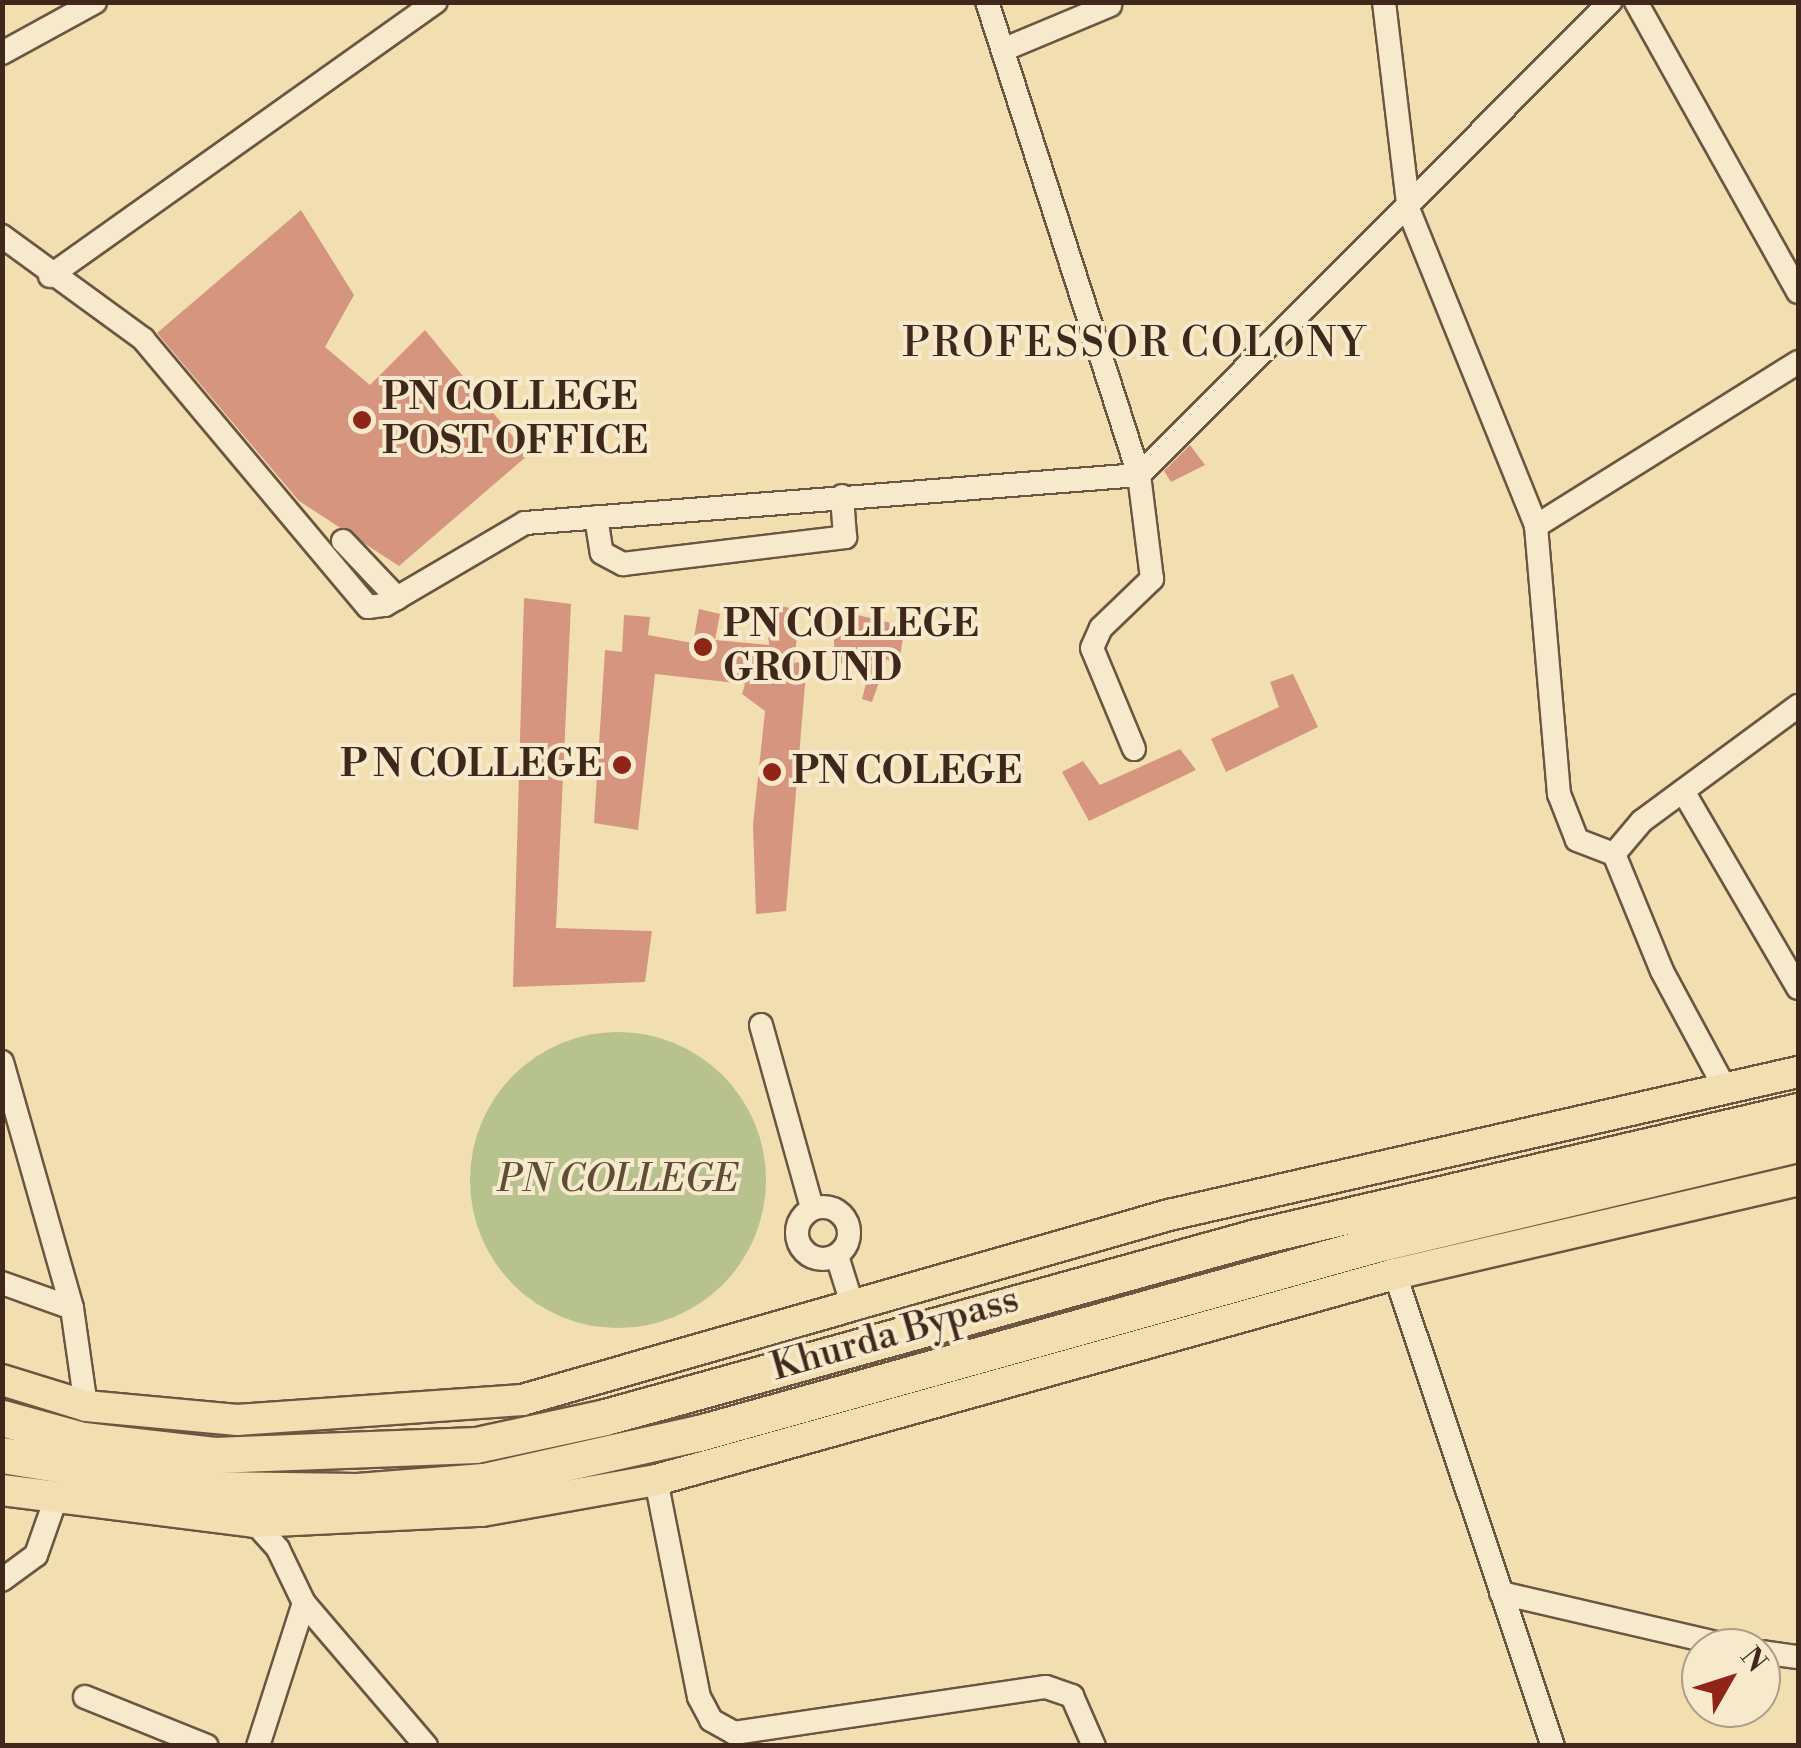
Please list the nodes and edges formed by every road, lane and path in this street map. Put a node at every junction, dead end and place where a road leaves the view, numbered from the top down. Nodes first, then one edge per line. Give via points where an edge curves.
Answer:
1 (95, 2) edge
2 (436, 2) edge
3 (987, 2) edge
4 (1384, 2) edge
5 (1610, 2) edge
6 (1636, 2) edge
7 (1110, 6) dead end
8 (1073, 11) edge
9 (1005, 50) junction
10 (2, 52) edge
11 (1409, 211) junction
12 (2, 236) edge
13 (50, 276) junction
14 (1798, 292) edge
15 (1798, 362) edge
16 (1139, 475) junction
17 (842, 496) junction
18 (596, 517) junction
19 (1536, 526) junction
20 (343, 541) dead end
21 (397, 598) junction
22 (1798, 706) edge
23 (1134, 749) dead end
24 (1684, 791) junction
25 (1614, 854) junction
26 (1798, 988) edge
27 (761, 1024) dead end
28 (2, 1062) edge
29 (1798, 1072) edge
30 (1726, 1090) junction
31 (1798, 1111) edge
32 (1798, 1144) edge
33 (1798, 1180) edge
34 (812, 1208) junction
35 (837, 1256) junction
36 (1396, 1274) junction
37 (2, 1283) edge
38 (853, 1307) junction
39 (72, 1308) junction
40 (2, 1380) edge
41 (86, 1406) junction
42 (2, 1418) edge
43 (2, 1455) edge
44 (656, 1480) junction
45 (2, 1490) edge
46 (55, 1502) junction
47 (254, 1522) junction
48 (6, 1578) edge
49 (1501, 1594) junction
50 (304, 1603) junction
51 (2, 1604) edge
52 (1681, 1635) edge
53 (85, 1697) dead end
54 (206, 1746) edge
55 (258, 1746) edge
56 (426, 1746) edge
57 (1094, 1746) edge
58 (1553, 1746) edge

1 - 10 street
2 - 13 street
3 - 9 street
4 - 11 street
5 - 11 street
6 - 14 street
7 - 8 street
8 - 9 street
9 - 16 street
11 - 16 street
11 - 19 street
12 - 13 street
13 - 21 street via 143,339 360,602 375,608
15 - 19 street
16 - 17 street
16 - 23 street via 1152,579 1101,628 1092,648
17 - 18 street
17 - 18 street via 844,537 623,564 602,553
18 - 21 street via 525,523 494,535
19 - 25 street via 1559,794 1577,840
20 - 21 street
22 - 24 street
24 - 25 street via 1622,838
24 - 26 street
25 - 30 street via 1662,972
27 - 34 street
28 - 39 street
29 - 30 main road
30 - 38 main road via 1169,1215
31 - 42 highway, Khurda Bypass via 1256,1238 606,1417 476,1445 214,1455 83,1440
32 - 43 highway, Khurda Bypass via 1369,1246 698,1433 484,1481 357,1491 210,1489
33 - 36 main road
34 - 35 street via 829,1206 848,1224
34 - 35 street via 800,1220 800,1244 819,1259
35 - 38 street
36 - 44 main road
36 - 49 street
37 - 39 street
38 - 41 main road via 522,1400 314,1419
39 - 41 street
40 - 41 main road
44 - 47 main road via 384,1522
44 - 57 street via 699,1697 711,1720 734,1733 1046,1687 1072,1696 1090,1722
45 - 46 main road
46 - 47 main road
46 - 48 street via 46,1538
47 - 50 street via 278,1549
48 - 51 street
49 - 52 street
49 - 58 street
50 - 55 street
50 - 56 street
53 - 54 street

